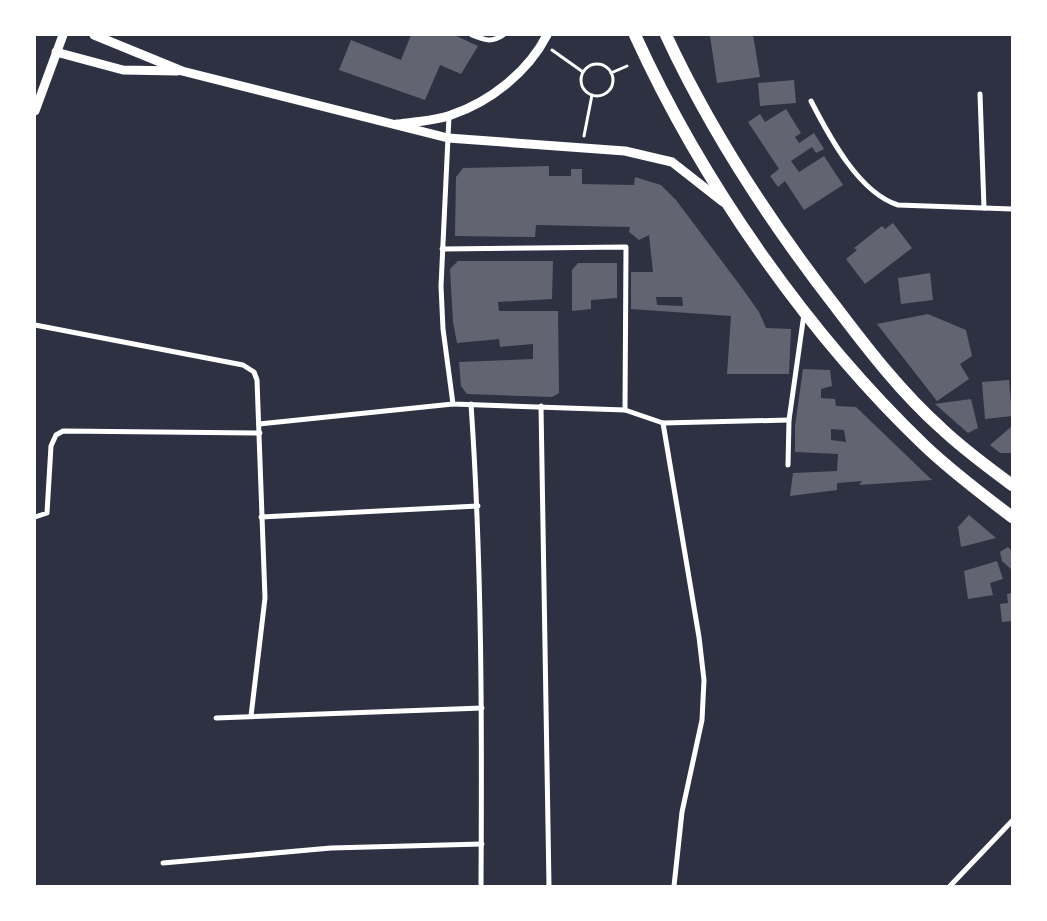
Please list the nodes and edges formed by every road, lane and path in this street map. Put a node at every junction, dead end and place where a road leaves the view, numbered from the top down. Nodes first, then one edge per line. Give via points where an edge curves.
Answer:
1 (58, 35) edge
2 (63, 35) edge
3 (94, 35) edge
4 (472, 35) edge
5 (503, 35) edge
6 (635, 35) edge
7 (666, 35) edge
8 (544, 39) edge
9 (56, 52) junction
10 (627, 66) dead end
11 (182, 72) junction
12 (582, 72) junction
13 (611, 73) junction
14 (980, 94) dead end
15 (592, 95) junction
16 (811, 101) dead end
17 (35, 111) edge
18 (449, 116) junction
19 (392, 125) junction
20 (448, 138) junction
21 (582, 147) junction
22 (984, 208) junction
23 (731, 209) junction
24 (1012, 209) edge
25 (442, 249) junction
26 (804, 311) junction
27 (35, 325) edge
28 (453, 404) junction
29 (471, 404) junction
30 (541, 406) junction
31 (625, 410) junction
32 (789, 420) junction
33 (662, 423) junction
34 (259, 424) junction
35 (260, 433) junction
36 (788, 465) dead end
37 (1012, 485) edge
38 (478, 506) junction
39 (35, 517) edge
40 (261, 517) junction
41 (1012, 517) edge
42 (482, 708) junction
43 (251, 716) junction
44 (216, 718) dead end
45 (1012, 821) edge
46 (482, 844) junction
47 (163, 863) dead end
48 (482, 886) edge
49 (549, 886) edge
50 (674, 886) edge
51 (950, 886) edge

1 - 2 street
2 - 9 street
3 - 11 street
4 - 5 street via 486,41 497,40
6 - 23 main road via 682,129
7 - 37 main road via 711,125 754,195 822,289 885,370 941,429
8 - 12 path
8 - 18 street via 526,65 506,85
9 - 11 street via 123,70
9 - 17 street
10 - 13 path
11 - 19 street
12 - 13 path via 597,63 606,66
12 - 15 path via 581,85
13 - 15 path via 610,88 602,95
14 - 22 street
15 - 21 path
16 - 22 street via 835,146 884,201 898,205
18 - 19 street
18 - 20 street
19 - 20 street
20 - 21 street
20 - 25 street
21 - 23 street via 625,150 672,162
22 - 24 street
23 - 26 main road
25 - 28 street via 443,329
25 - 31 street via 626,247
26 - 32 street
26 - 41 main road via 866,386 925,446
27 - 34 street via 243,365 254,372 257,380
28 - 29 street
28 - 34 street
29 - 30 street
29 - 38 street
30 - 31 street
30 - 49 street
31 - 33 street
32 - 33 street
32 - 36 street
33 - 50 street via 704,680 702,720 682,812
34 - 35 street
35 - 39 street via 63,431 56,435 51,446 47,513
35 - 40 street
38 - 40 street
38 - 42 street
40 - 43 street via 265,598
42 - 43 street
42 - 46 street
43 - 44 street
45 - 51 street
46 - 47 street via 331,848
46 - 48 street

